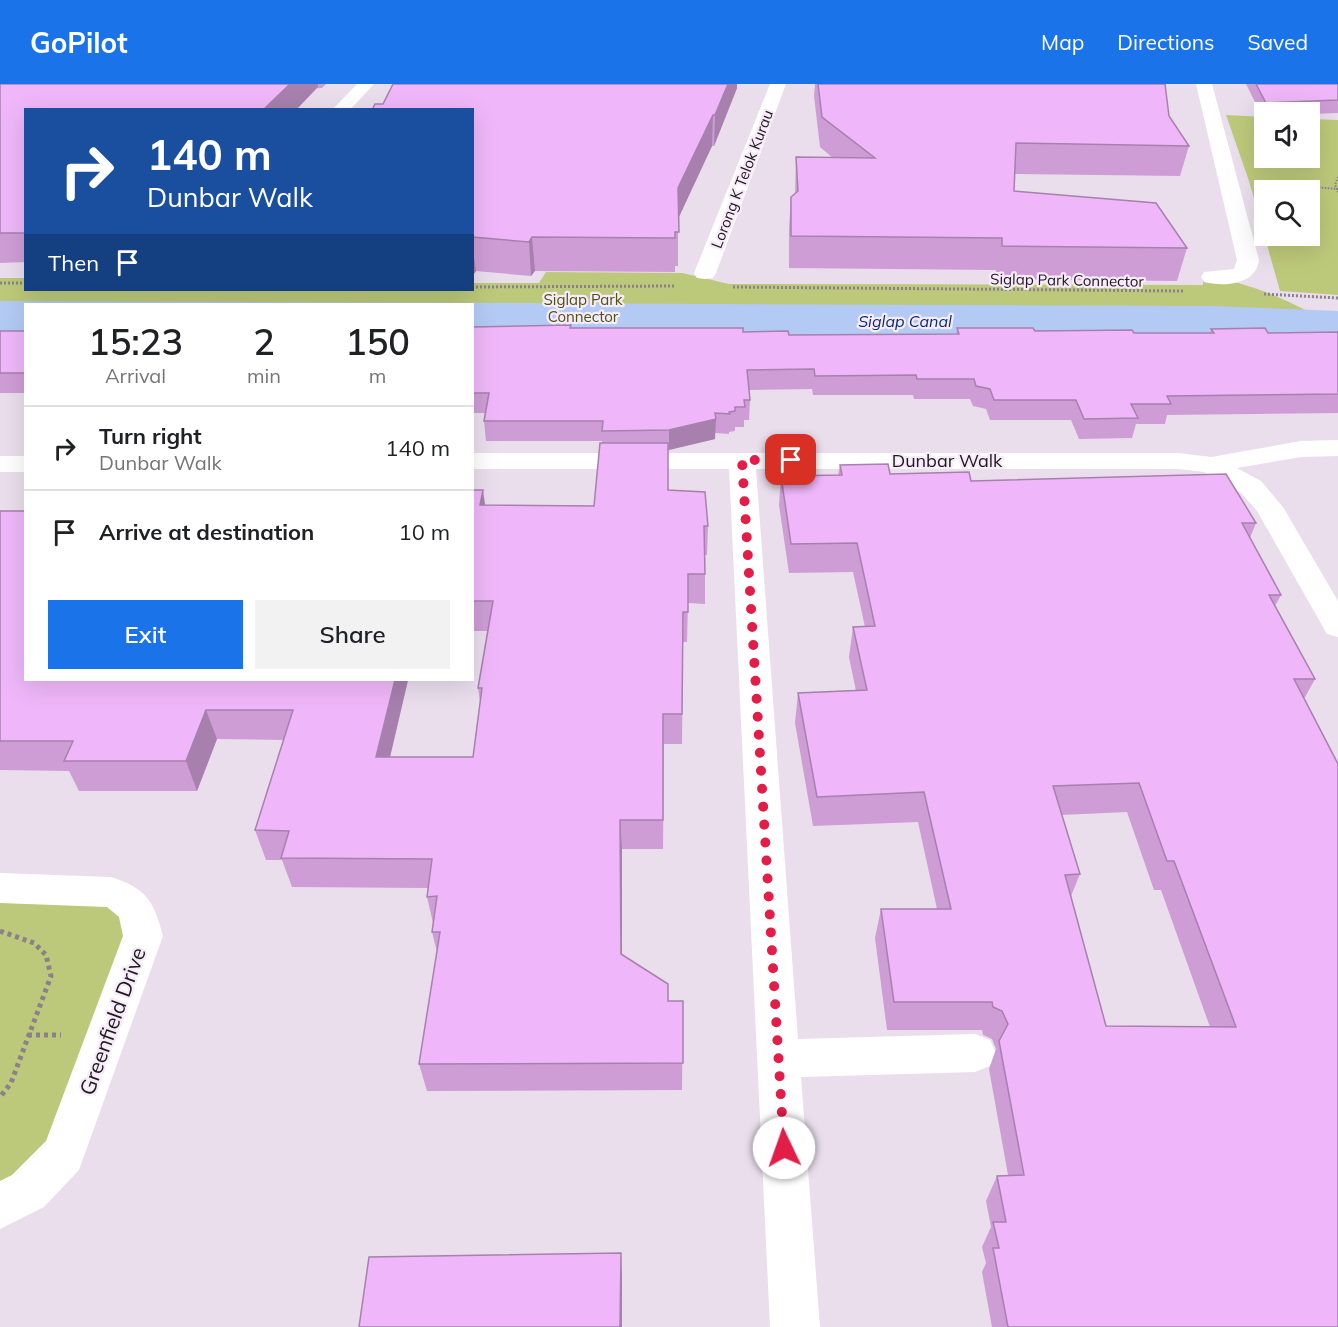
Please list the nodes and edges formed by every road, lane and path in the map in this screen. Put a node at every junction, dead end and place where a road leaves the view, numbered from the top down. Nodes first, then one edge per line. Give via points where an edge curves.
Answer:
1 (366, 84) edge
2 (778, 84) edge
3 (1204, 84) edge
4 (342, 108) edge
5 (1338, 177) edge
6 (1228, 181) junction
7 (1337, 190) edge
8 (705, 273) dead end
9 (1212, 277) dead end
10 (0, 283) edge
11 (24, 283) edge
12 (674, 286) dead end
13 (474, 287) edge
14 (728, 287) dead end
15 (1185, 291) dead end
16 (1254, 293) dead end
17 (1338, 298) edge
18 (1338, 448) edge
19 (742, 460) junction
20 (474, 461) edge
21 (0, 464) edge
22 (24, 464) edge
23 (1211, 465) junction
24 (1338, 627) edge
25 (0, 888) edge
26 (0, 931) edge
27 (975, 1053) dead end
28 (779, 1059) junction
29 (0, 1097) edge
30 (0, 1206) edge
31 (795, 1327) edge

1 - 4 street
2 - 8 street, Lorong K Telok Kurau
3 - 6 street
5 - 7 path
6 - 7 path
6 - 9 street via 1247,269 1240,275
10 - 11 path
12 - 13 path
14 - 15 path, Siglap Park Connector
16 - 17 path
18 - 23 street via 1301,449
19 - 20 street, Dunbar Walk
19 - 23 street, Dunbar Walk via 1179,461
19 - 28 street
21 - 22 street
23 - 24 street, Dunbar Walk via 1251,488 1269,507
25 - 30 street, Greenfield Drive via 111,892 126,898 136,909 143,936 63,1155 28,1191
26 - 29 path via 34,943 46,955 51,976 11,1083
27 - 28 street
28 - 31 street

